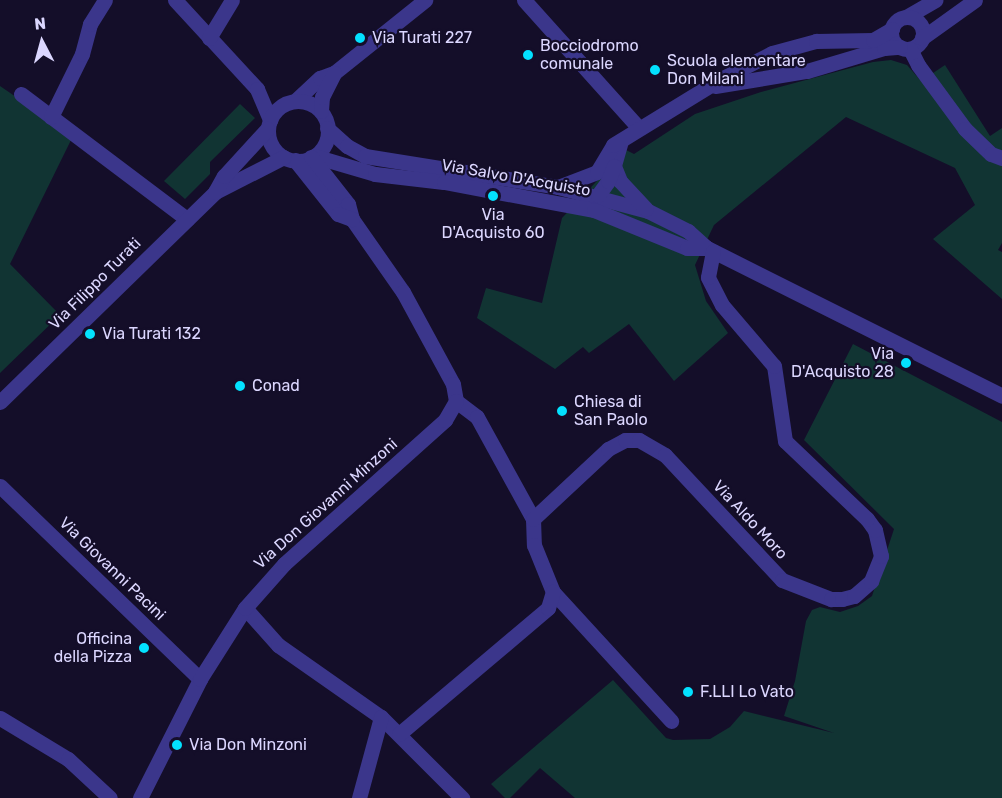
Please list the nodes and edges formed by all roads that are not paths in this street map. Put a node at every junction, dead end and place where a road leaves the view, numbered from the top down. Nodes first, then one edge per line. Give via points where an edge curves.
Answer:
1 (105, 0) edge
2 (175, 0) edge
3 (232, 0) edge
4 (424, 0) edge
5 (524, 0) edge
6 (936, 0) edge
7 (975, 0) edge
8 (906, 17) junction
9 (892, 29) junction
10 (209, 38) junction
11 (922, 38) junction
12 (905, 48) junction
13 (334, 73) junction
14 (706, 87) junction
15 (257, 89) junction
16 (21, 94) dead end
17 (292, 101) junction
18 (321, 111) junction
19 (51, 117) junction
20 (268, 124) junction
21 (327, 128) junction
22 (639, 128) junction
23 (622, 140) junction
24 (312, 156) junction
25 (1002, 158) edge
26 (289, 159) junction
27 (614, 166) junction
28 (597, 172) junction
29 (558, 187) junction
30 (215, 192) junction
31 (596, 203) junction
32 (648, 211) junction
33 (187, 219) junction
34 (352, 219) junction
35 (710, 250) junction
36 (1002, 396) edge
37 (456, 401) junction
38 (0, 402) edge
39 (0, 486) edge
40 (533, 519) junction
41 (553, 592) junction
42 (245, 608) junction
43 (200, 679) junction
44 (381, 717) junction
45 (0, 718) edge
46 (671, 721) dead end
47 (399, 734) junction
48 (110, 798) edge
49 (140, 798) edge
50 (359, 798) edge
51 (462, 798) edge

1 - 19 street via 90,24 82,54
2 - 10 street
3 - 10 street
4 - 13 street
5 - 22 street
6 - 8 street
7 - 11 street
8 - 9 street
8 - 11 street via 921,26
9 - 12 street via 892,39
9 - 14 street via 873,40 816,41 772,53
10 - 15 street
11 - 12 street
12 - 14 street via 884,48 807,71
12 - 25 street via 965,129 991,154
13 - 17 street via 320,78
13 - 18 street via 322,97
14 - 22 street
15 - 17 street
15 - 20 street
16 - 19 street
17 - 18 street via 304,101
17 - 20 street via 274,112
18 - 21 street
19 - 33 street
20 - 26 street via 272,146
20 - 30 street
21 - 24 street via 324,144
21 - 29 street, Via Salvo D'Acquisto via 360,154 379,159
22 - 23 street
23 - 27 street
23 - 28 street via 606,154
24 - 26 street
24 - 31 street, Via Salvo D'Acquisto via 375,174
24 - 34 street via 348,204
26 - 30 street
26 - 34 street via 338,214
27 - 31 street
27 - 32 street via 620,181
28 - 29 street
28 - 31 street
29 - 31 street, Via Salvo D'Acquisto
30 - 33 street, Via Filippo Turati
31 - 32 street, Via Salvo D'Acquisto
31 - 35 street, Via Salvo D'Acquisto via 687,248
32 - 35 street, Via Salvo D'Acquisto via 688,231
33 - 38 street, Via Filippo Turati
34 - 37 street via 403,292 453,384
35 - 36 street, Via Salvo D'Acquisto
35 - 40 street, Via Aldo Moro via 708,277 722,305 774,366 785,441 875,530 881,556 872,581 855,596 842,599 782,580 665,455 639,440 608,449
37 - 40 street via 477,417
37 - 42 street, Via Don Giovanni Minzoni via 446,420 284,564
39 - 43 street, Via Giovanni Pacini
40 - 41 street via 534,545
41 - 46 street
41 - 47 street via 548,608
42 - 43 street, Via Don Giovanni Minzoni
42 - 44 street via 278,645
43 - 49 street, Via Don Giovanni Minzoni
44 - 47 street
44 - 50 street
45 - 48 street via 68,759
47 - 51 street

